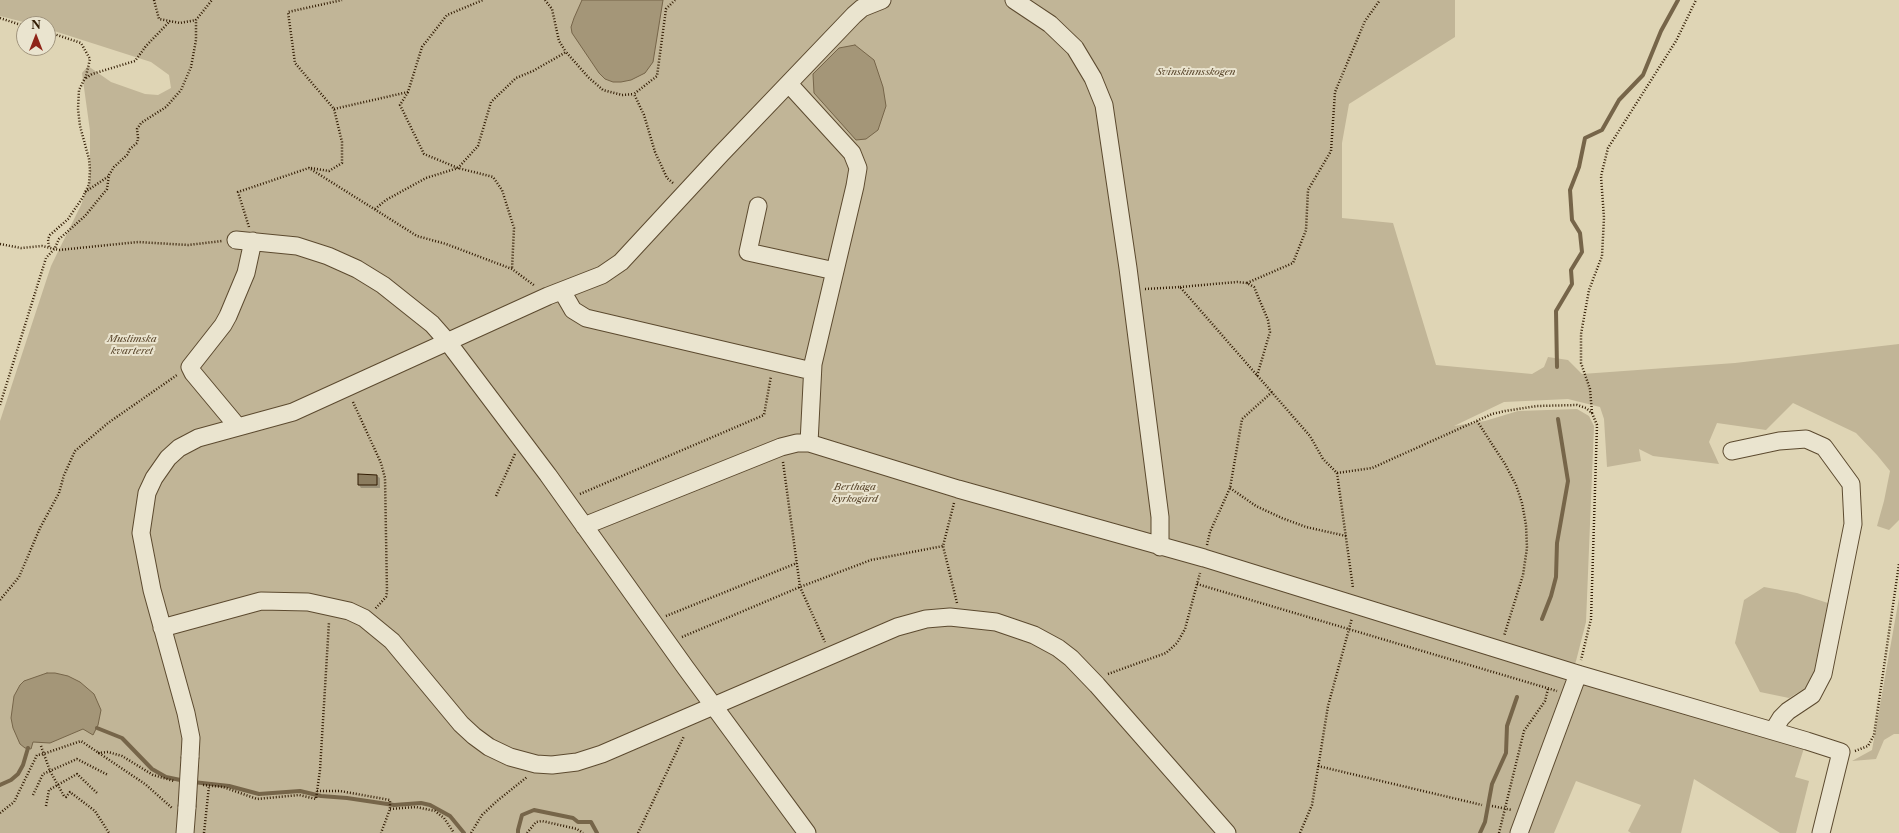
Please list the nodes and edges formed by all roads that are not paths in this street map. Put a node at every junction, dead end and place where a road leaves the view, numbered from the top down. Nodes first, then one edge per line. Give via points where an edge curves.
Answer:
1 (882, 0) edge
2 (1014, 0) edge
3 (789, 84) junction
4 (758, 206) dead end
5 (236, 240) road end
6 (253, 241) junction
7 (835, 271) junction
8 (555, 293) junction
9 (447, 341) junction
10 (812, 371) junction
11 (238, 427) junction
12 (809, 443) junction
13 (1732, 451) dead end
14 (584, 526) junction
15 (1160, 547) junction
16 (162, 628) junction
17 (1578, 674) junction
18 (714, 706) junction
19 (1773, 731) junction
20 (185, 833) edge
21 (807, 833) edge
22 (1227, 833) edge
23 (1519, 833) edge
24 (1821, 833) edge

1 - 3 lane via 862,8 854,15
2 - 15 lane via 1041,17 1081,56 1097,87 1105,113 1160,517
3 - 7 lane via 852,153 857,163 858,172
3 - 8 lane via 621,262 602,275
4 - 7 lane via 748,252
5 - 6 lane
6 - 9 lane via 312,250 351,266 398,296 432,324
6 - 11 lane via 246,273 228,316 190,367 192,373
7 - 10 lane
8 - 9 lane
8 - 10 lane via 586,318
9 - 11 lane via 293,412
9 - 14 lane
10 - 12 lane
11 - 16 lane via 204,435 179,448 164,463 147,493 141,532
12 - 14 lane via 781,447
12 - 15 lane
13 - 19 lane via 1779,441 1806,439 1824,447 1851,484 1853,524 1823,674 1812,695 1788,711
14 - 18 lane
15 - 17 lane via 1204,558
16 - 18 lane via 261,601 296,601 331,606 364,618 398,648 474,736 510,757 546,765 594,757
16 - 20 lane, bridge via 186,713 190,738
17 - 19 lane
17 - 23 lane
18 - 21 lane
18 - 22 lane via 902,625 926,619 961,617 996,622 1034,635 1065,653 1092,680
19 - 24 lane via 1841,752

